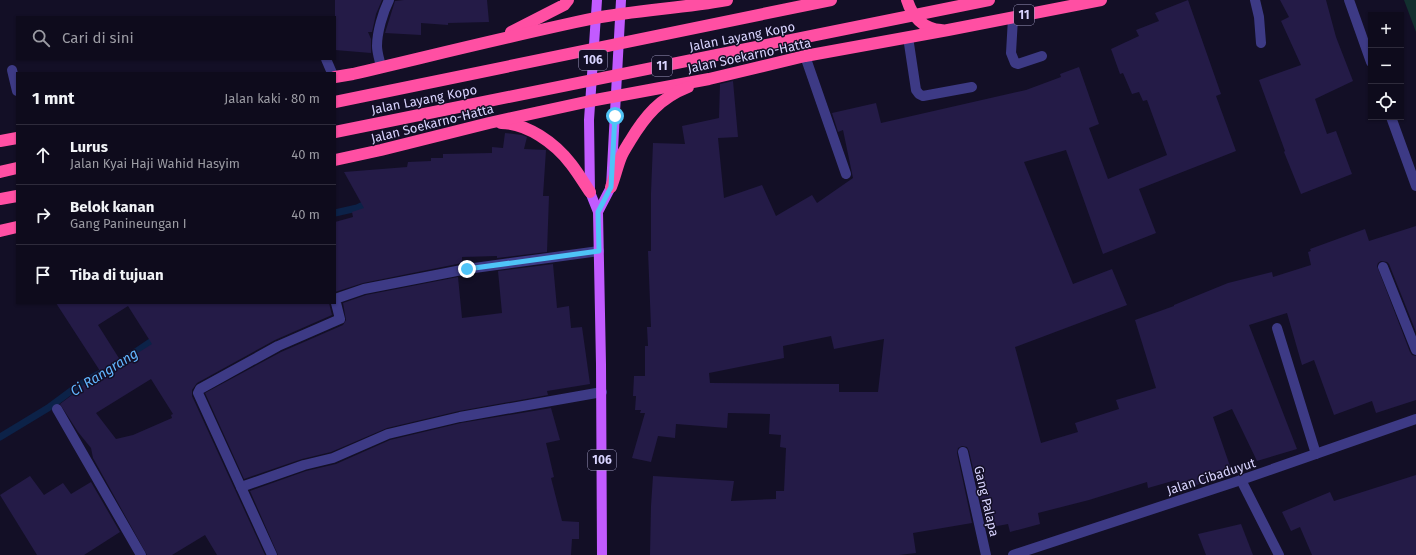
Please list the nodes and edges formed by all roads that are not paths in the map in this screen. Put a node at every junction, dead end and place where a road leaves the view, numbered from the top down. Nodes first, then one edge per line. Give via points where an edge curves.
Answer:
1 (389, 0) edge
2 (568, 0) edge
3 (597, 0) edge
4 (621, 0) edge
5 (727, 0) edge
6 (831, 0) edge
7 (908, 0) edge
8 (989, 0) edge
9 (1101, 0) edge
10 (1255, 0) edge
11 (1349, 0) edge
12 (699, 2) edge
13 (621, 14) junction
14 (596, 18) junction
15 (1012, 18) junction
16 (948, 30) junction
17 (908, 37) junction
18 (1262, 43) dead end
19 (481, 44) junction
20 (1368, 54) edge
21 (805, 56) junction
22 (1042, 56) dead end
23 (326, 60) edge
24 (381, 67) junction
25 (12, 70) dead end
26 (332, 72) edge
27 (336, 77) edge
28 (709, 79) junction
29 (972, 87) dead end
30 (16, 88) edge
31 (617, 96) junction
32 (590, 101) junction
33 (336, 102) edge
34 (1392, 120) edge
35 (489, 123) junction
36 (336, 132) edge
37 (16, 138) edge
38 (0, 141) edge
39 (336, 160) edge
40 (16, 168) edge
41 (0, 172) edge
42 (846, 174) dead end
43 (1416, 186) edge
44 (611, 187) junction
45 (590, 192) junction
46 (16, 196) edge
47 (0, 199) edge
48 (598, 212) junction
49 (16, 227) edge
50 (0, 231) edge
51 (599, 251) junction
52 (1383, 267) dead end
53 (336, 298) edge
54 (336, 302) edge
55 (1277, 328) dead end
56 (1416, 350) edge
57 (602, 392) junction
58 (58, 409) dead end
59 (1416, 420) edge
60 (963, 452) dead end
61 (1316, 454) junction
62 (1241, 480) junction
63 (241, 487) junction
64 (141, 555) edge
65 (272, 555) edge
66 (602, 555) edge
67 (986, 555) edge
68 (1014, 555) edge
69 (1279, 555) edge

1 - 24 street via 381,21 377,46
2 - 19 highway via 541,18
3 - 14 main road, 106
4 - 13 main road, 106
5 - 12 highway
6 - 33 highway, Jalan Layang Kopo / 11, bridge
7 - 16 highway via 910,10 926,26 936,30
8 - 36 highway, Jalan Layang Kopo / 11, bridge
9 - 15 highway, Jalan Soekarno-Hatta / 11
10 - 18 street
11 - 20 street
12 - 13 highway
13 - 14 highway
13 - 31 main road, 106
14 - 19 highway
14 - 32 main road, 106
15 - 16 highway, Jalan Soekarno-Hatta / 11
15 - 22 street via 1011,53 1015,63
16 - 17 highway, Jalan Soekarno-Hatta / 11
17 - 21 highway, Jalan Soekarno-Hatta / 11
17 - 29 street via 916,90 919,94 923,96
19 - 24 highway
21 - 28 highway, Jalan Soekarno-Hatta / 11
21 - 42 street
23 - 26 street
24 - 27 highway
25 - 30 street
28 - 31 highway, Jalan Soekarno-Hatta / 11
28 - 44 highway via 671,95 647,114 621,156
31 - 32 highway, Jalan Soekarno-Hatta / 11
31 - 44 main road, 106
32 - 35 highway, Jalan Soekarno-Hatta / 11
32 - 45 main road, 106
34 - 43 street
35 - 39 highway, Jalan Soekarno-Hatta / 11
35 - 45 highway via 508,123 535,133 559,150
37 - 38 highway
40 - 41 highway
44 - 48 main road, 106
45 - 48 main road, 106
46 - 47 highway
48 - 51 main road, 106
49 - 50 highway
51 - 53 street via 467,269 364,289
51 - 57 main road, 106
52 - 56 street
54 - 63 street via 340,319 278,346 200,389 198,393
55 - 61 street
57 - 63 street via 460,417 388,434 333,458 304,465
57 - 66 main road, 106
58 - 64 street
59 - 61 street, Jalan Cibaduyut
60 - 67 street, Gang Palapa
61 - 62 street, Jalan Cibaduyut
62 - 68 street, Jalan Cibaduyut
62 - 69 street
63 - 65 street

